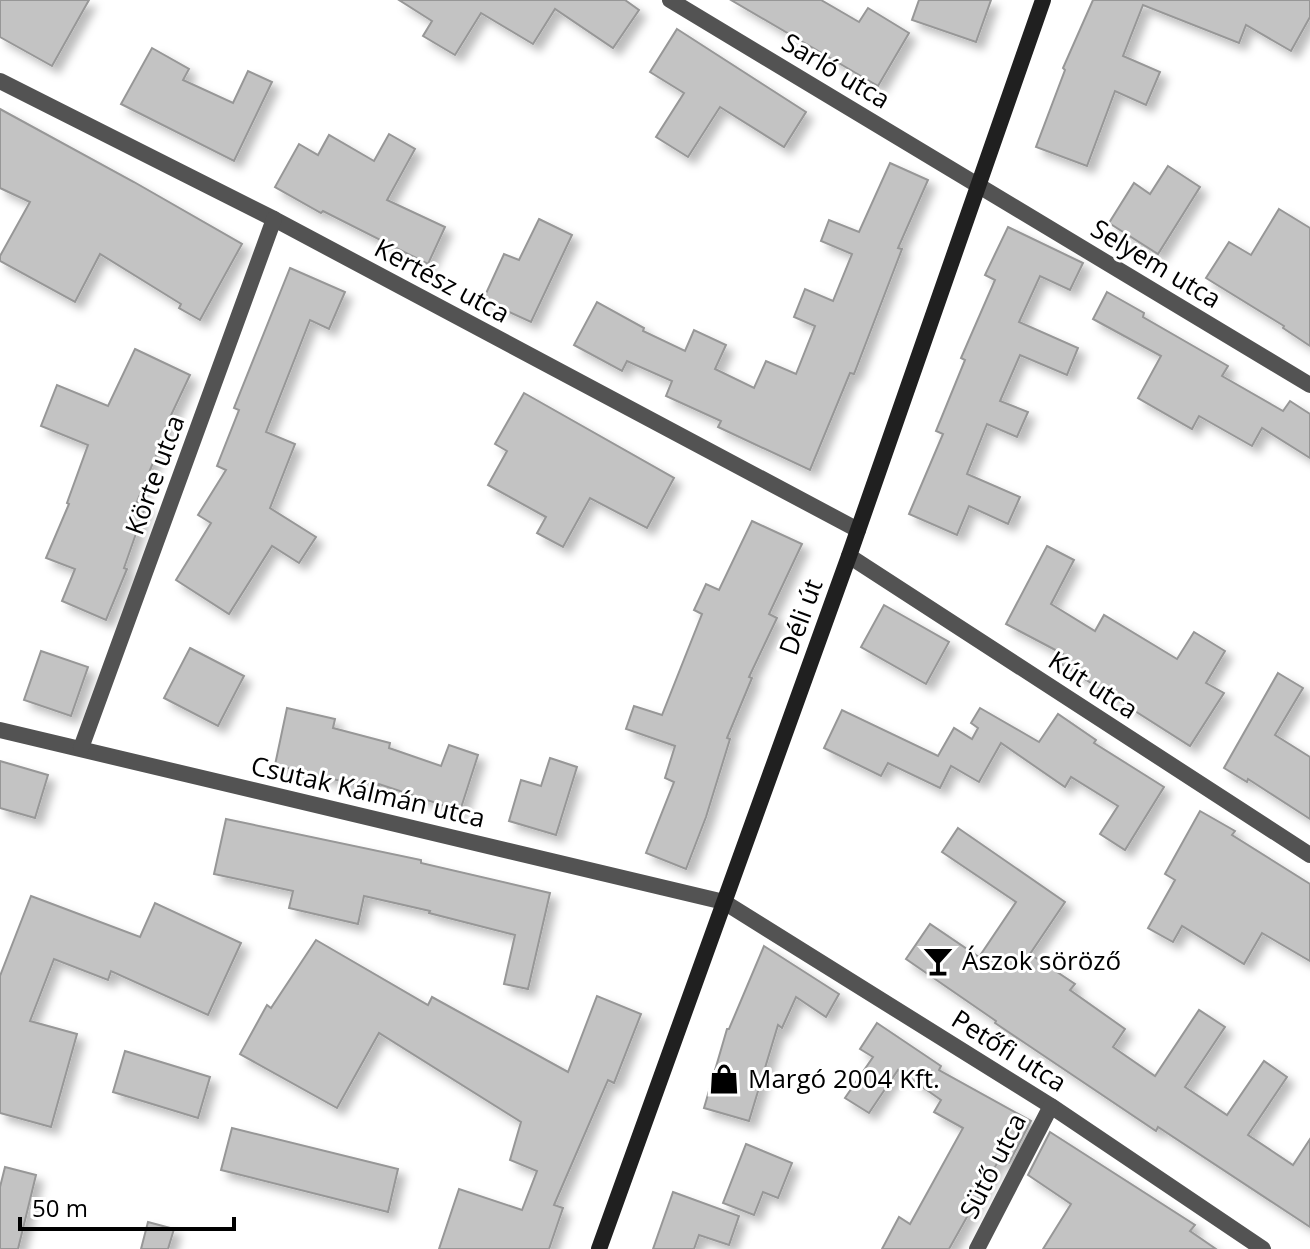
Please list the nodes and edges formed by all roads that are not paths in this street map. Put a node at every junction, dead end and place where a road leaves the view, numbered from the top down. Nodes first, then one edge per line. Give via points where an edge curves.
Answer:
1 (670, 0) edge
2 (1043, 0) edge
3 (0, 81) edge
4 (978, 183) junction
5 (274, 219) junction
6 (1310, 385) edge
7 (858, 530) junction
8 (849, 556) junction
9 (0, 730) edge
10 (81, 748) junction
11 (1310, 855) edge
12 (724, 902) junction
13 (1051, 1106) junction
14 (599, 1249) edge
15 (977, 1249) edge
16 (1263, 1249) edge

1 - 4 street, Sarló utca
2 - 4 street, Déli út
3 - 5 street, Kertész utca
4 - 6 street, Selyem utca
4 - 7 street, Déli út
5 - 7 street, Kertész utca
5 - 10 street, Körte utca
7 - 8 street, Déli út
8 - 11 street, Kút utca
8 - 12 street, Déli út
9 - 10 street, Csutak Kálmán utca
10 - 12 street, Csutak Kálmán utca
12 - 13 street, Petőfi utca
12 - 14 street, Déli út
13 - 15 street, Sütő utca
13 - 16 street, Petőfi utca

